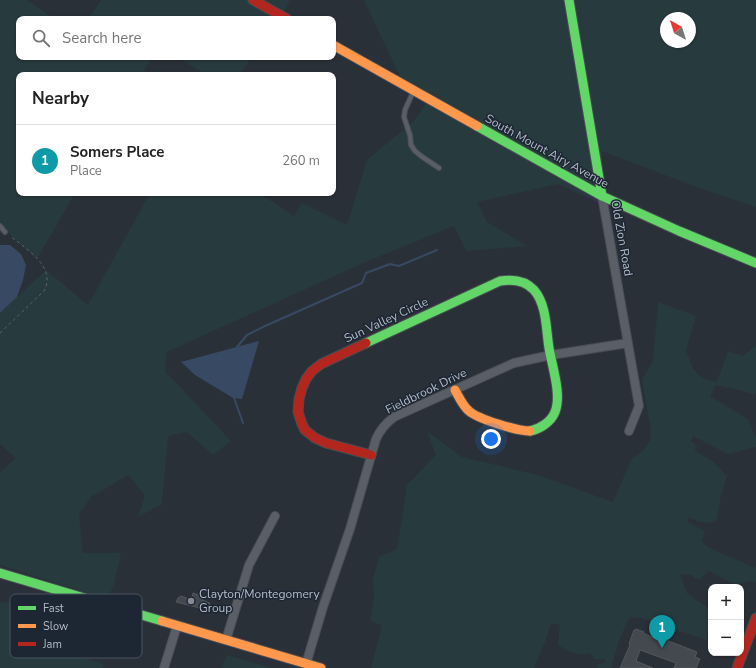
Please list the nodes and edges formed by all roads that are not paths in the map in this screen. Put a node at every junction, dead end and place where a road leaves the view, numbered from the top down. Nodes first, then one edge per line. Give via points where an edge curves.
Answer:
1 (253, 0) edge
2 (569, 0) edge
3 (282, 16) edge
4 (336, 47) edge
5 (414, 90) junction
6 (439, 168) dead end
7 (602, 196) junction
8 (0, 226) edge
9 (5, 232) road end
10 (756, 264) edge
11 (628, 342) junction
12 (551, 355) junction
13 (455, 390) junction
14 (629, 431) dead end
15 (371, 455) junction
16 (275, 516) dead end
17 (0, 574) edge
18 (68, 594) edge
19 (142, 616) edge
20 (756, 618) edge
21 (177, 626) junction
22 (226, 640) junction
23 (306, 664) junction
24 (164, 668) edge
25 (321, 668) edge
26 (737, 668) edge

1 - 3 street
2 - 7 street, Old Zion Road
4 - 5 street, South Mount Airy Avenue
5 - 6 lane via 404,117 411,145 415,152
5 - 7 street, South Mount Airy Avenue
7 - 10 street, South Mount Airy Avenue
7 - 11 street, Old Zion Road
8 - 9 lane
11 - 12 street, Fieldbrook Drive
11 - 14 street, Old Zion Road via 639,406
12 - 13 street, Fieldbrook Drive via 514,363
12 - 13 street, Sun Valley Circle via 557,408 549,421 538,429 518,430 472,413 462,405
12 - 15 street, Sun Valley Circle via 538,295 523,282 509,279 321,364 308,375 301,389 298,403 300,421 311,436 320,441
13 - 15 street, Fieldbrook Drive via 391,420 382,428
15 - 23 street, Fieldbrook Drive
16 - 22 street via 249,565
17 - 18 street
19 - 21 street
20 - 26 street
21 - 22 street
21 - 24 street
22 - 23 street
23 - 25 street

